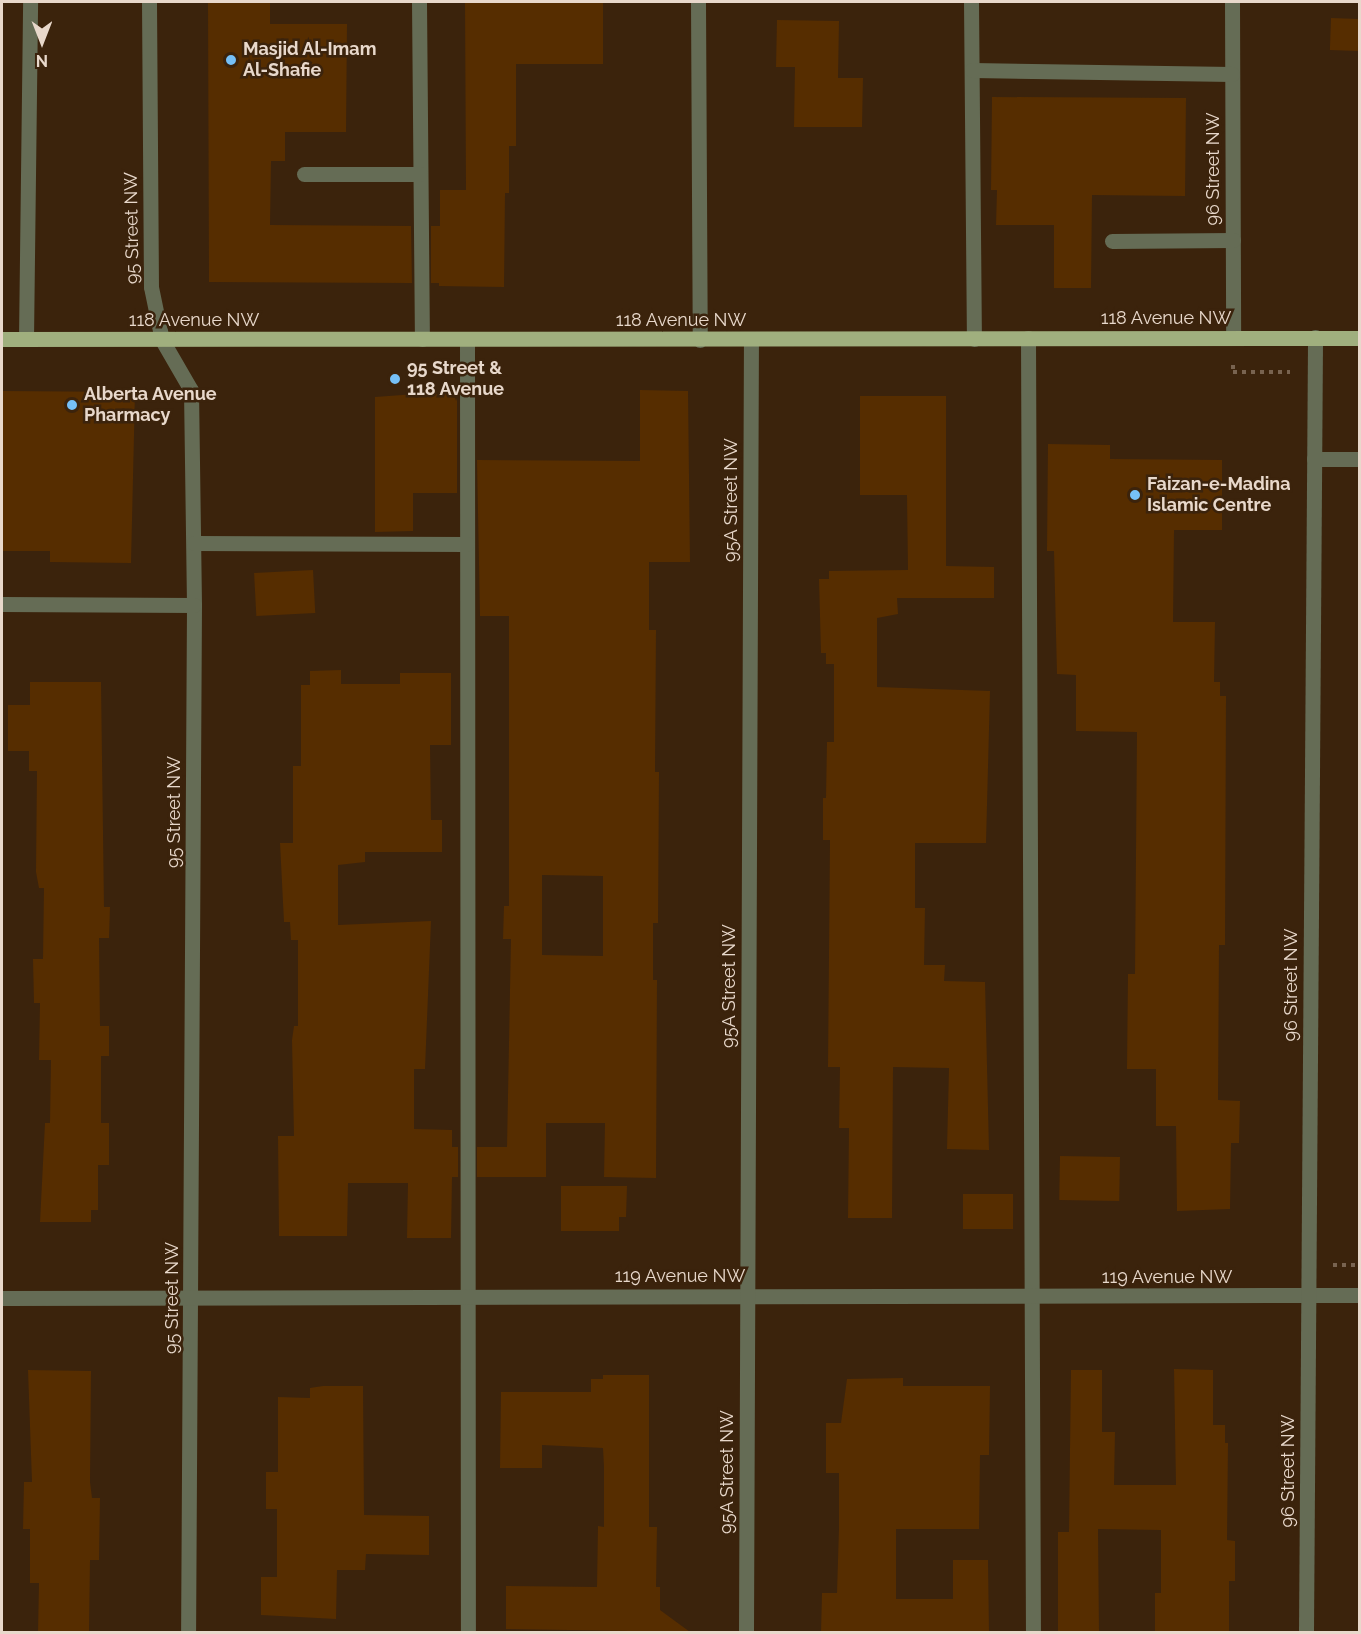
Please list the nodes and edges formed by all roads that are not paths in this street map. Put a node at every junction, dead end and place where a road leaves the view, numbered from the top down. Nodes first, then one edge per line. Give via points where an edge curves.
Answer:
1 (30, 2) edge
2 (149, 2) edge
3 (419, 2) edge
4 (698, 2) edge
5 (971, 2) edge
6 (1232, 2) edge
7 (972, 70) junction
8 (1232, 74) junction
9 (304, 174) dead end
10 (420, 174) junction
11 (1233, 240) junction
12 (1112, 241) dead end
13 (1233, 337) junction
14 (1315, 337) junction
15 (1028, 338) junction
16 (1359, 338) edge
17 (2, 339) edge
18 (26, 339) junction
19 (422, 339) junction
20 (467, 339) junction
21 (974, 339) junction
22 (162, 340) junction
23 (700, 340) junction
24 (751, 340) junction
25 (1314, 459) junction
26 (1359, 459) edge
27 (194, 543) junction
28 (467, 544) junction
29 (2, 604) edge
30 (194, 605) junction
31 (747, 1295) junction
32 (1359, 1295) edge
33 (470, 1296) junction
34 (1033, 1296) junction
35 (1308, 1296) junction
36 (2, 1298) edge
37 (191, 1298) junction
38 (188, 1632) edge
39 (468, 1632) edge
40 (746, 1632) edge
41 (1033, 1632) edge
42 (1306, 1632) edge

1 - 18 street
2 - 22 street, 95 Street NW via 151,287
3 - 10 street
4 - 23 street
5 - 7 street
6 - 8 street, 96 Street NW
7 - 8 street
7 - 21 street
8 - 11 street, 96 Street NW
9 - 10 street
10 - 19 street
11 - 12 street
11 - 13 street, 96 Street NW
13 - 14 main road, 118 Avenue NW
13 - 15 main road, 118 Avenue NW
14 - 16 main road, 118 Avenue NW
14 - 25 street, 96 Street NW
15 - 21 main road, 118 Avenue NW
15 - 34 street
17 - 18 main road, 118 Avenue NW
18 - 22 main road, 118 Avenue NW
19 - 20 main road, 118 Avenue NW
19 - 22 main road, 118 Avenue NW
20 - 23 main road, 118 Avenue NW
20 - 28 street
21 - 24 main road, 118 Avenue NW
22 - 27 street, 95 Street NW via 191,390
23 - 24 main road, 118 Avenue NW
24 - 31 street, 95A Street NW
25 - 26 street
25 - 35 street, 96 Street NW
27 - 28 street
27 - 30 street, 95 Street NW
28 - 33 street
29 - 30 street
30 - 37 street, 95 Street NW
31 - 33 street, 119 Avenue NW
31 - 34 street, 119 Avenue NW
31 - 40 street, 95A Street NW
32 - 35 street, 119 Avenue NW
33 - 37 street, 119 Avenue NW
33 - 39 street
34 - 35 street, 119 Avenue NW
34 - 41 street
35 - 42 street, 96 Street NW
36 - 37 street, 119 Avenue NW
37 - 38 street, 95 Street NW

